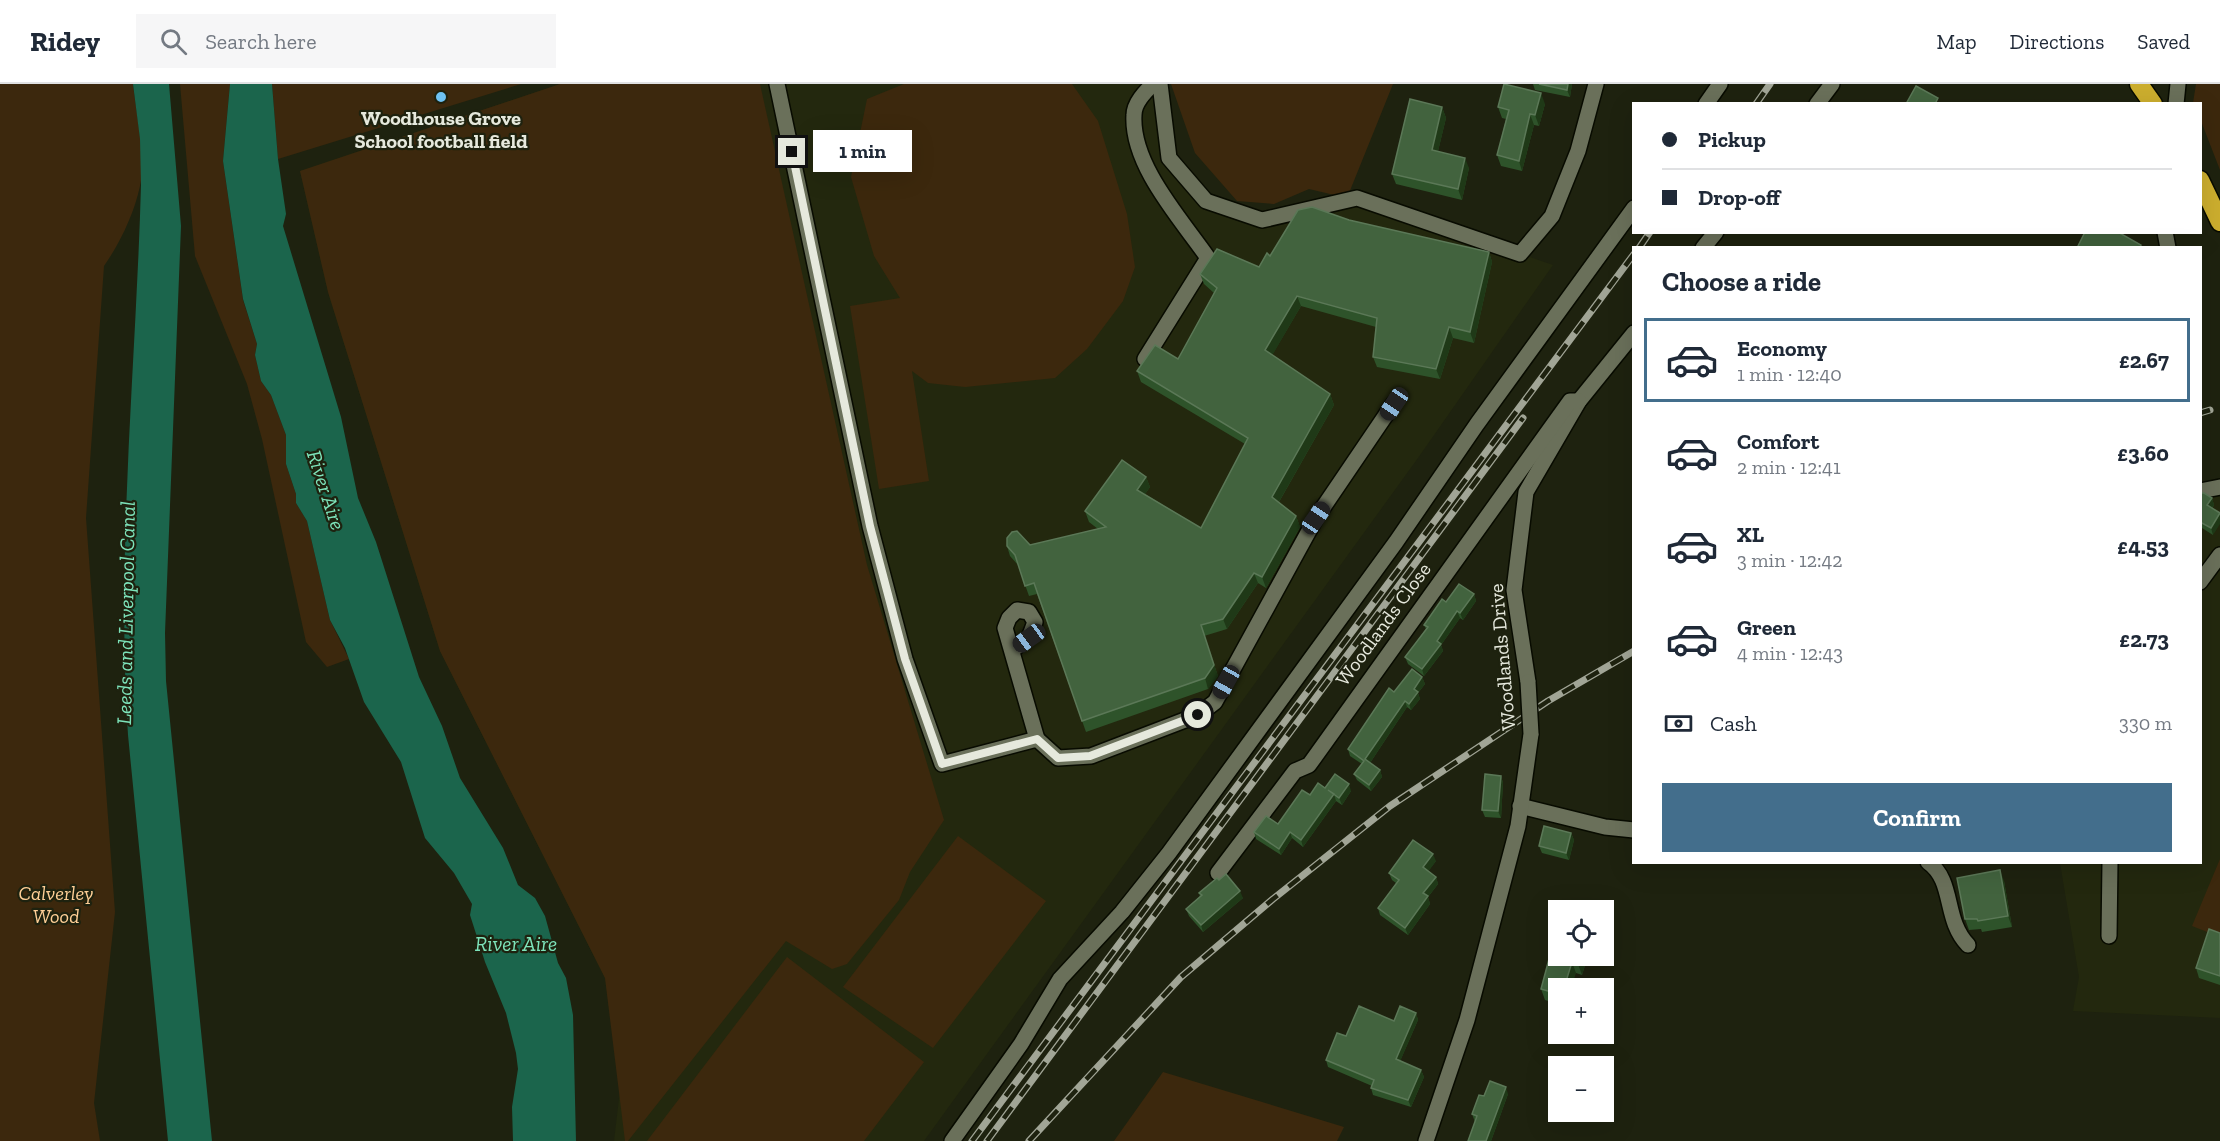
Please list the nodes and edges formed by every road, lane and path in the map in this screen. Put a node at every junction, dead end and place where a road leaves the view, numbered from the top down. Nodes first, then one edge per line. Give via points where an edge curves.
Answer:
1 (777, 84) edge
2 (1153, 84) edge
3 (1160, 84) edge
4 (1596, 84) edge
5 (1720, 84) edge
6 (1832, 84) edge
7 (2139, 84) edge
8 (2178, 84) edge
9 (1707, 102) edge
10 (1818, 102) edge
11 (2152, 102) edge
12 (2176, 102) edge
13 (2202, 184) edge
14 (1632, 211) edge
15 (2220, 222) edge
16 (1714, 234) edge
17 (1705, 246) edge
18 (1632, 335) edge
19 (1145, 359) edge
20 (1579, 401) junction
21 (1394, 404) dead end
22 (2220, 488) edge
23 (2202, 491) edge
24 (2220, 555) edge
25 (2202, 579) edge
26 (1012, 650) dead end
27 (1037, 739) junction
28 (1520, 806) junction
29 (1632, 830) edge
30 (1930, 864) edge
31 (2110, 864) edge
32 (1218, 873) dead end
33 (2109, 936) dead end
34 (1968, 945) dead end
35 (952, 1141) edge
36 (1426, 1141) edge

1 - 27 street via 870,526 905,659 942,764
2 - 19 street via 1140,97 1133,114 1139,146 1156,184 1208,258
3 - 4 street via 1169,158 1206,201 1262,220 1357,198 1520,254 1552,216 1578,151
5 - 9 street
6 - 10 street
7 - 11 highway
8 - 12 street
13 - 15 highway
14 - 35 street via 1169,853 1122,912 1060,979 1021,1044
16 - 17 street
18 - 20 street, Woodlands Drive
20 - 28 street, Woodlands Drive, bridge via 1526,492 1514,590 1528,682 1531,734
20 - 32 street, Woodlands Close via 1570,401 1308,765 1295,771
21 - 27 street via 1316,518 1215,702 1198,715 1090,756 1058,758
22 - 23 street
24 - 25 street
26 - 27 street
28 - 29 street
28 - 36 street, Woodlands Drive via 1467,1020
30 - 34 street via 1942,875 1952,921
31 - 33 street

